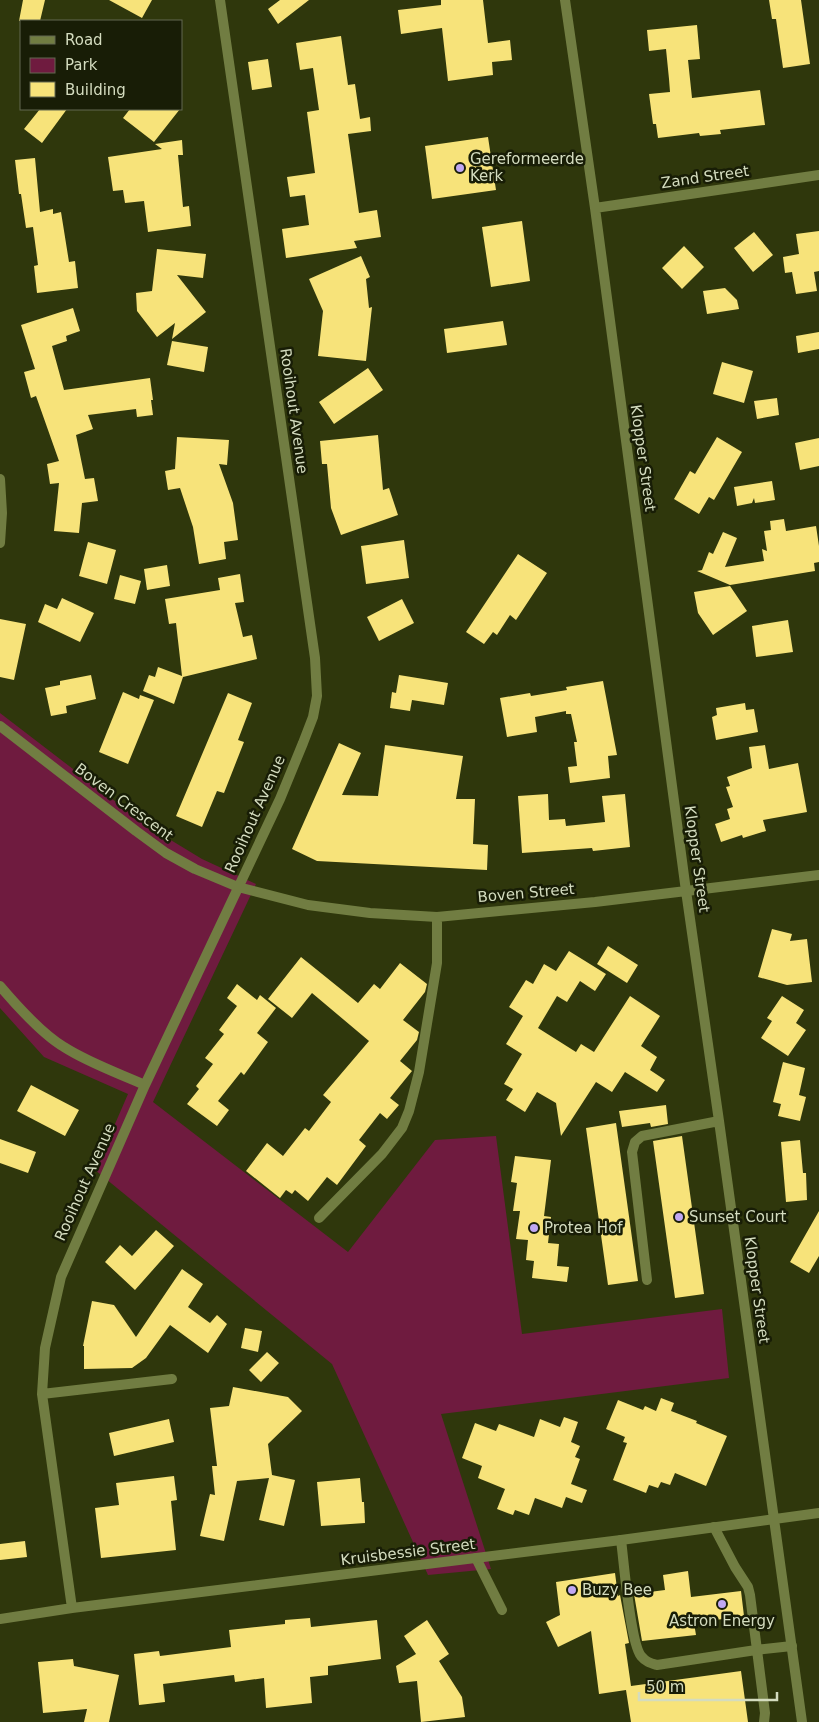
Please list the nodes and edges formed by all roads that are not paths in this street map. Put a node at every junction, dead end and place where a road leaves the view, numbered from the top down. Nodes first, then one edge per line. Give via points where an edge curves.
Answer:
1 (220, 0) edge
2 (565, 0) edge
3 (819, 175) edge
4 (595, 208) junction
5 (0, 479) edge
6 (0, 543) edge
7 (0, 726) edge
8 (819, 875) edge
9 (238, 887) junction
10 (686, 890) junction
11 (436, 917) junction
12 (0, 986) edge
13 (145, 1084) junction
14 (719, 1121) junction
15 (319, 1218) dead end
16 (647, 1280) dead end
17 (172, 1379) dead end
18 (42, 1394) junction
19 (819, 1513) edge
20 (773, 1520) junction
21 (714, 1527) junction
22 (621, 1540) junction
23 (476, 1558) junction
24 (72, 1608) junction
25 (502, 1610) dead end
26 (0, 1619) edge
27 (792, 1646) junction
28 (756, 1650) junction
29 (764, 1722) edge
30 (802, 1722) edge

1 - 9 street, Rooihout Avenue via 315,658 317,696 313,717 280,799
2 - 4 street, Klopper Street
3 - 4 street, Zand Street
4 - 10 street, Klopper Street
5 - 6 street
7 - 9 street, Boven Crescent via 136,832 195,869
8 - 10 street, Boven Street
9 - 11 street, Boven Street via 308,905
9 - 13 street, Rooihout Avenue
10 - 11 street, Boven Street
10 - 14 street, Klopper Street
11 - 15 street via 436,963 419,1072 409,1111 402,1128 382,1154
12 - 13 street via 62,1046 86,1060
13 - 18 street, Rooihout Avenue via 61,1277 45,1348
14 - 16 street via 642,1136 635,1142 632,1152
14 - 20 street, Klopper Street
17 - 18 street
18 - 24 street, Rooihout Avenue
19 - 20 street, Kruisbessie Street
20 - 21 street, Kruisbessie Street
20 - 27 street, Klopper Street
21 - 22 street, Kruisbessie Street
21 - 28 street via 748,1587
22 - 23 street, Kruisbessie Street
22 - 28 street via 634,1637 647,1663 657,1665
23 - 24 street, Kruisbessie Street
23 - 25 street
24 - 26 street, Kruisbessie Street
27 - 28 street
27 - 30 street, Klopper Street
28 - 29 street

